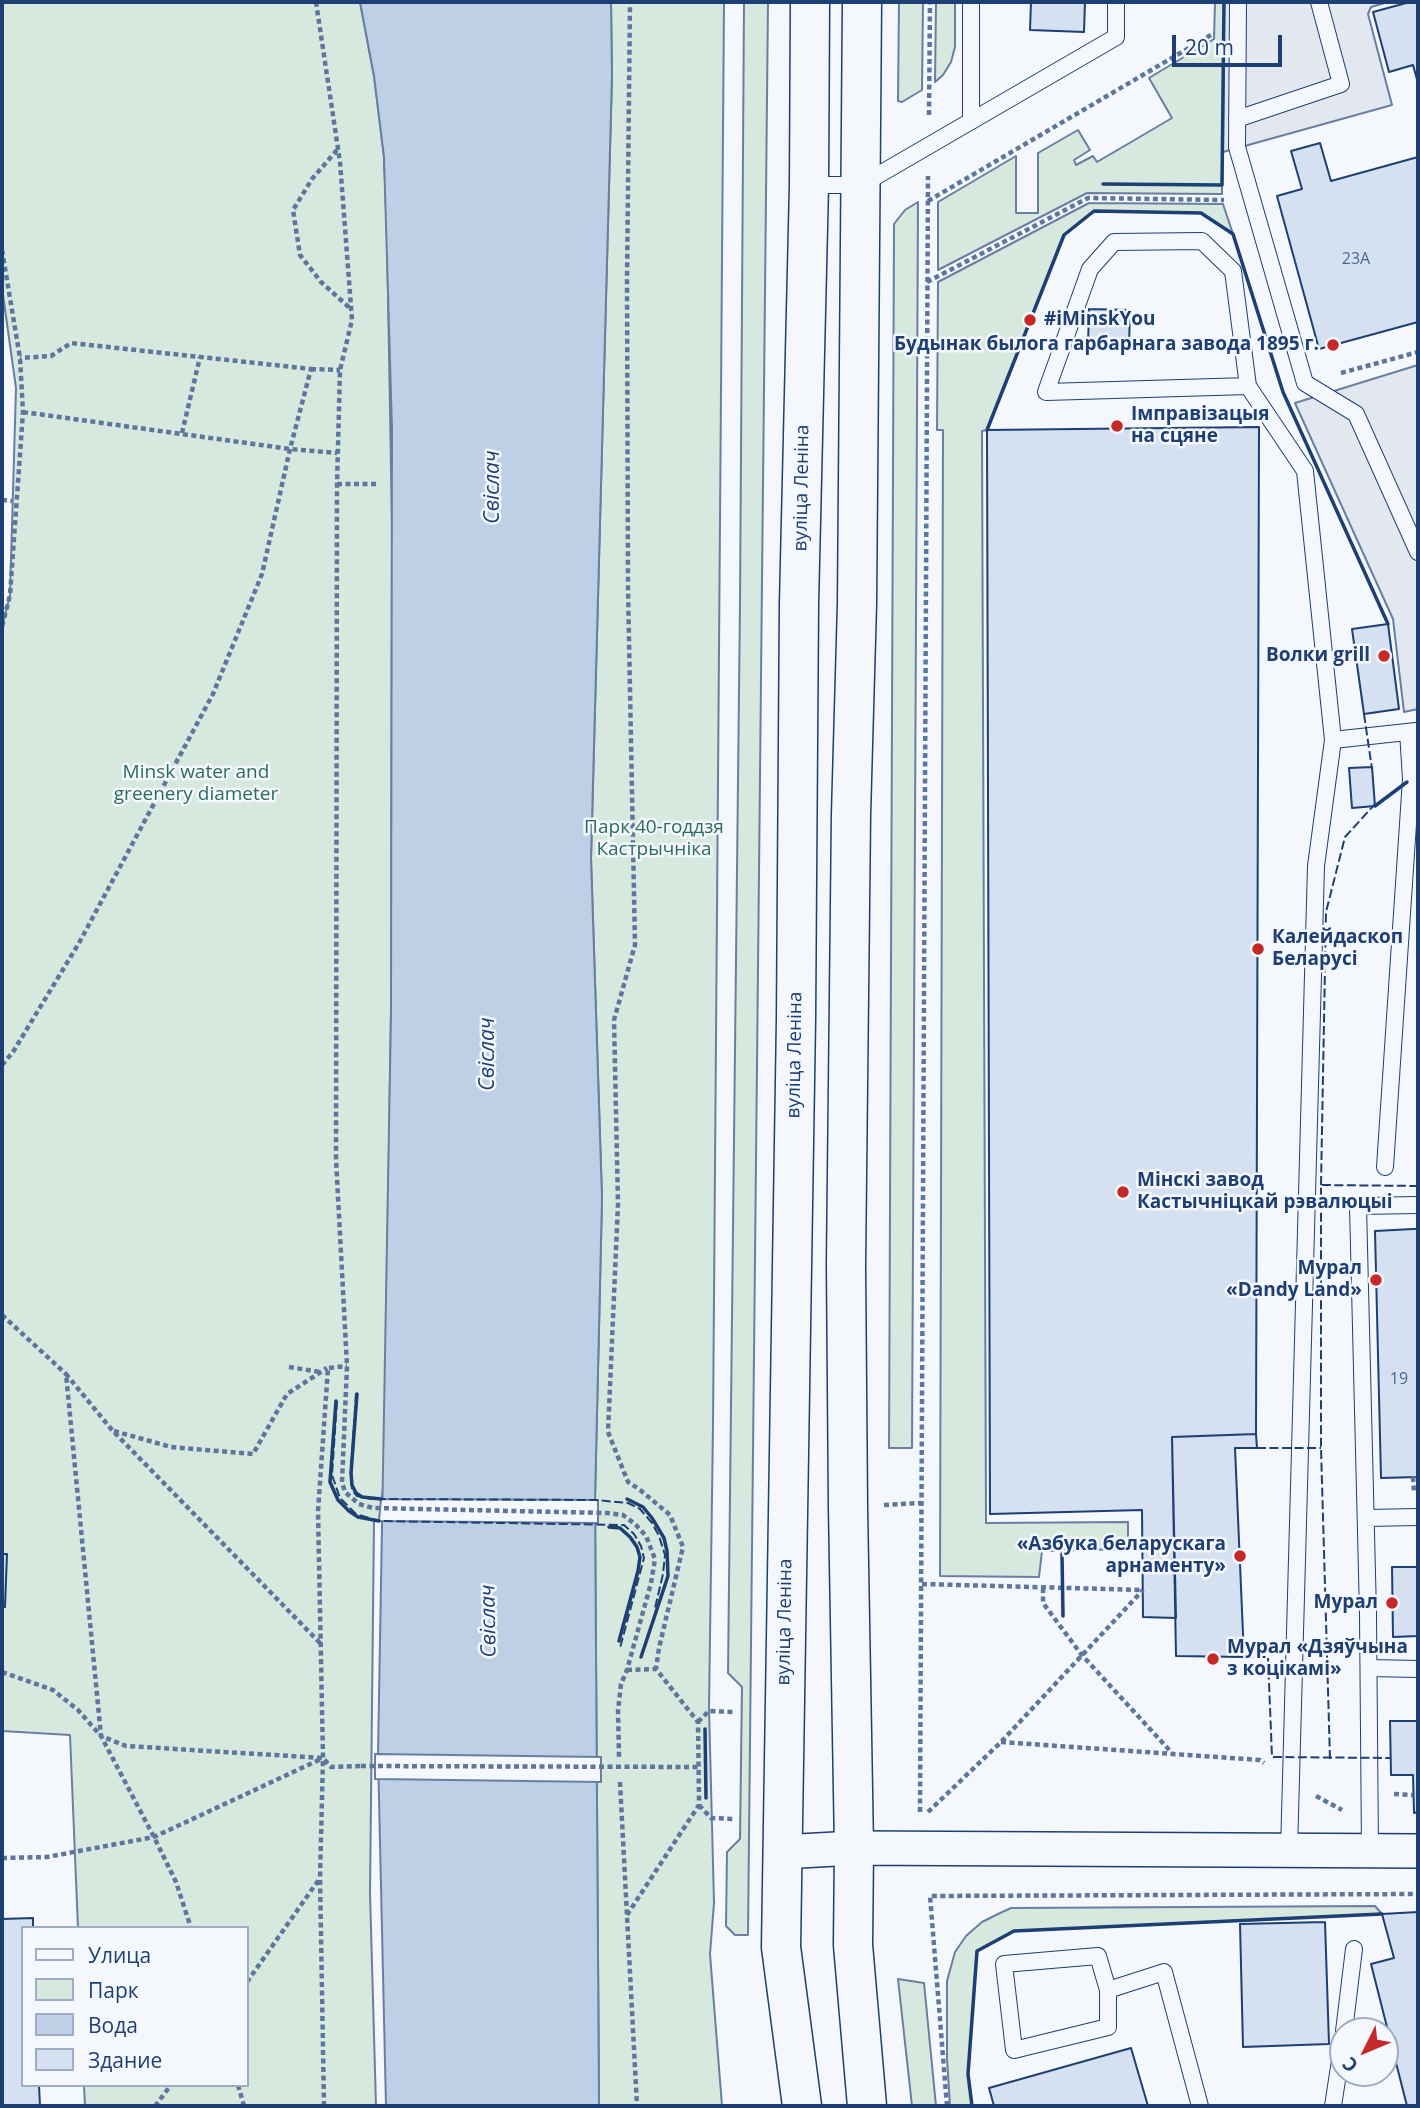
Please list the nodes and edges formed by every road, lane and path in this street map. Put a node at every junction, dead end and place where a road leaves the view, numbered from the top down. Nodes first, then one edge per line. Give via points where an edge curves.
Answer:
1 (316, 2) edge
2 (629, 2) edge
3 (810, 2) edge
4 (862, 2) edge
5 (930, 2) edge
6 (971, 2) edge
7 (1116, 2) edge
8 (1238, 2) edge
9 (1319, 2) edge
10 (1212, 25) dead end
11 (929, 86) dead end
12 (1237, 119) junction
13 (971, 121) junction
14 (338, 149) junction
15 (809, 185) junction
16 (861, 185) junction
17 (1253, 199) junction
18 (2, 250) edge
19 (927, 282) junction
20 (352, 310) junction
21 (1418, 352) edge
22 (200, 357) junction
23 (20, 358) junction
24 (311, 369) junction
25 (340, 370) junction
26 (1305, 383) junction
27 (1248, 386) junction
28 (23, 412) junction
29 (181, 433) junction
30 (290, 449) junction
31 (337, 453) junction
32 (337, 484) junction
33 (377, 484) dead end
34 (2, 500) edge
35 (12, 501) dead end
36 (1418, 552) edge
37 (2, 627) edge
38 (1413, 732) edge
39 (1334, 740) junction
40 (2, 1065) edge
41 (1385, 1167) dead end
42 (1418, 1205) edge
43 (2, 1314) edge
44 (347, 1366) junction
45 (289, 1367) dead end
46 (328, 1368) junction
47 (320, 1373) junction
48 (66, 1374) junction
49 (112, 1430) junction
50 (1418, 1517) edge
51 (1366, 1518) junction
52 (922, 1584) junction
53 (1043, 1588) junction
54 (320, 1643) junction
55 (1082, 1654) junction
56 (1369, 1668) junction
57 (656, 1669) junction
58 (1418, 1669) edge
59 (627, 1670) junction
60 (2, 1672) edge
61 (734, 1712) dead end
62 (698, 1722) junction
63 (101, 1736) junction
64 (1001, 1742) junction
65 (1173, 1754) junction
66 (323, 1758) junction
67 (619, 1758) dead end
68 (698, 1767) junction
69 (1291, 1781) junction
70 (620, 1782) dead end
71 (699, 1805) junction
72 (733, 1819) dead end
73 (154, 1837) junction
74 (1370, 1839) junction
75 (854, 1848) junction
76 (1418, 1851) edge
77 (781, 1852) junction
78 (1289, 1852) junction
79 (2, 1858) edge
80 (320, 1877) junction
81 (627, 1916) junction
82 (190, 1926) edge
83 (1354, 1949) dead end
84 (248, 1981) edge
85 (1108, 1990) junction
86 (1346, 2017) edge
87 (170, 2087) edge
88 (238, 2087) edge
89 (1336, 2087) edge
90 (156, 2106) edge
91 (243, 2106) edge
92 (324, 2106) edge
93 (638, 2106) edge
94 (802, 2106) edge
95 (867, 2106) edge
96 (1199, 2106) edge
97 (1333, 2106) edge

1 - 14 path
2 - 57 path via 628,588 635,945 614,1020 618,1204 608,1432 628,1482 670,1515 683,1547
3 - 15 main road, вуліца Леніна
4 - 16 main road
5 - 11 path
6 - 13 lane
7 - 13 lane via 1116,37
8 - 12 lane
9 - 12 lane via 1341,84
10 - 19 path via 1212,35 928,199
12 - 17 lane via 1237,147
13 - 16 lane
14 - 20 path
14 - 20 path via 312,178 293,210 300,255
15 - 16 lane
15 - 77 main road, вуліца Леніна
16 - 75 main road via 846,1265
17 - 19 path via 1088,198
17 - 26 lane
18 - 23 path
19 - 52 path
20 - 25 path
21 - 26 path
22 - 23 path via 71,343 51,356
22 - 24 path
22 - 29 path
23 - 28 path
24 - 25 path
24 - 30 path
25 - 31 path
26 - 36 lane via 1356,414
27 - 27 lane via 1167,389 1046,392 1090,269 1114,242 1202,241 1233,271
27 - 39 lane via 1305,471
28 - 29 path
28 - 37 path via 10,595
29 - 30 path
30 - 31 path
30 - 40 path via 262,574 214,694 79,943
31 - 32 path
32 - 33 path
32 - 44 path via 336,1159
34 - 35 path
38 - 39 lane
38 - 41 lane
39 - 69 lane via 1316,866
42 - 51 lane via 1358,1206
43 - 48 path
44 - 46 path
44 - 59 path via 342,1482 345,1492 359,1504 380,1509 607,1513 635,1524 646,1536 655,1559
45 - 47 path
46 - 47 path
46 - 54 path via 318,1511
47 - 49 path via 287,1394 253,1454 172,1447
48 - 49 path
48 - 63 path
49 - 54 path
50 - 51 lane
51 - 56 lane
52 - 53 path
52 - 64 path via 920,1820
53 - 55 path via 1043,1603
53 - 55 path via 1143,1590
54 - 66 path
55 - 64 path
55 - 65 path
56 - 58 lane
56 - 74 lane
57 - 59 path
57 - 62 path
59 - 67 path via 618,1711
60 - 63 path via 53,1690
61 - 62 path via 709,1711
62 - 68 path
63 - 66 path via 127,1746
63 - 73 path
64 - 65 path
65 - 69 path via 1260,1760
66 - 68 path, bridge via 331,1767
66 - 73 path
66 - 80 path
68 - 71 path
69 - 74 path
69 - 78 lane
70 - 81 path
71 - 72 path via 710,1818
71 - 81 path
73 - 79 path via 47,1857
73 - 82 path
74 - 76 street
74 - 78 street
75 - 77 street
75 - 78 street
75 - 95 main road via 853,1945
77 - 94 main road, вуліца Леніна via 781,1947
80 - 84 path
80 - 92 path
81 - 93 path
83 - 86 lane
85 - 85 lane via 1098,1956 1004,1964 1014,2050 1108,2027
85 - 96 lane via 1164,1972
87 - 90 path
88 - 91 path
89 - 97 lane

